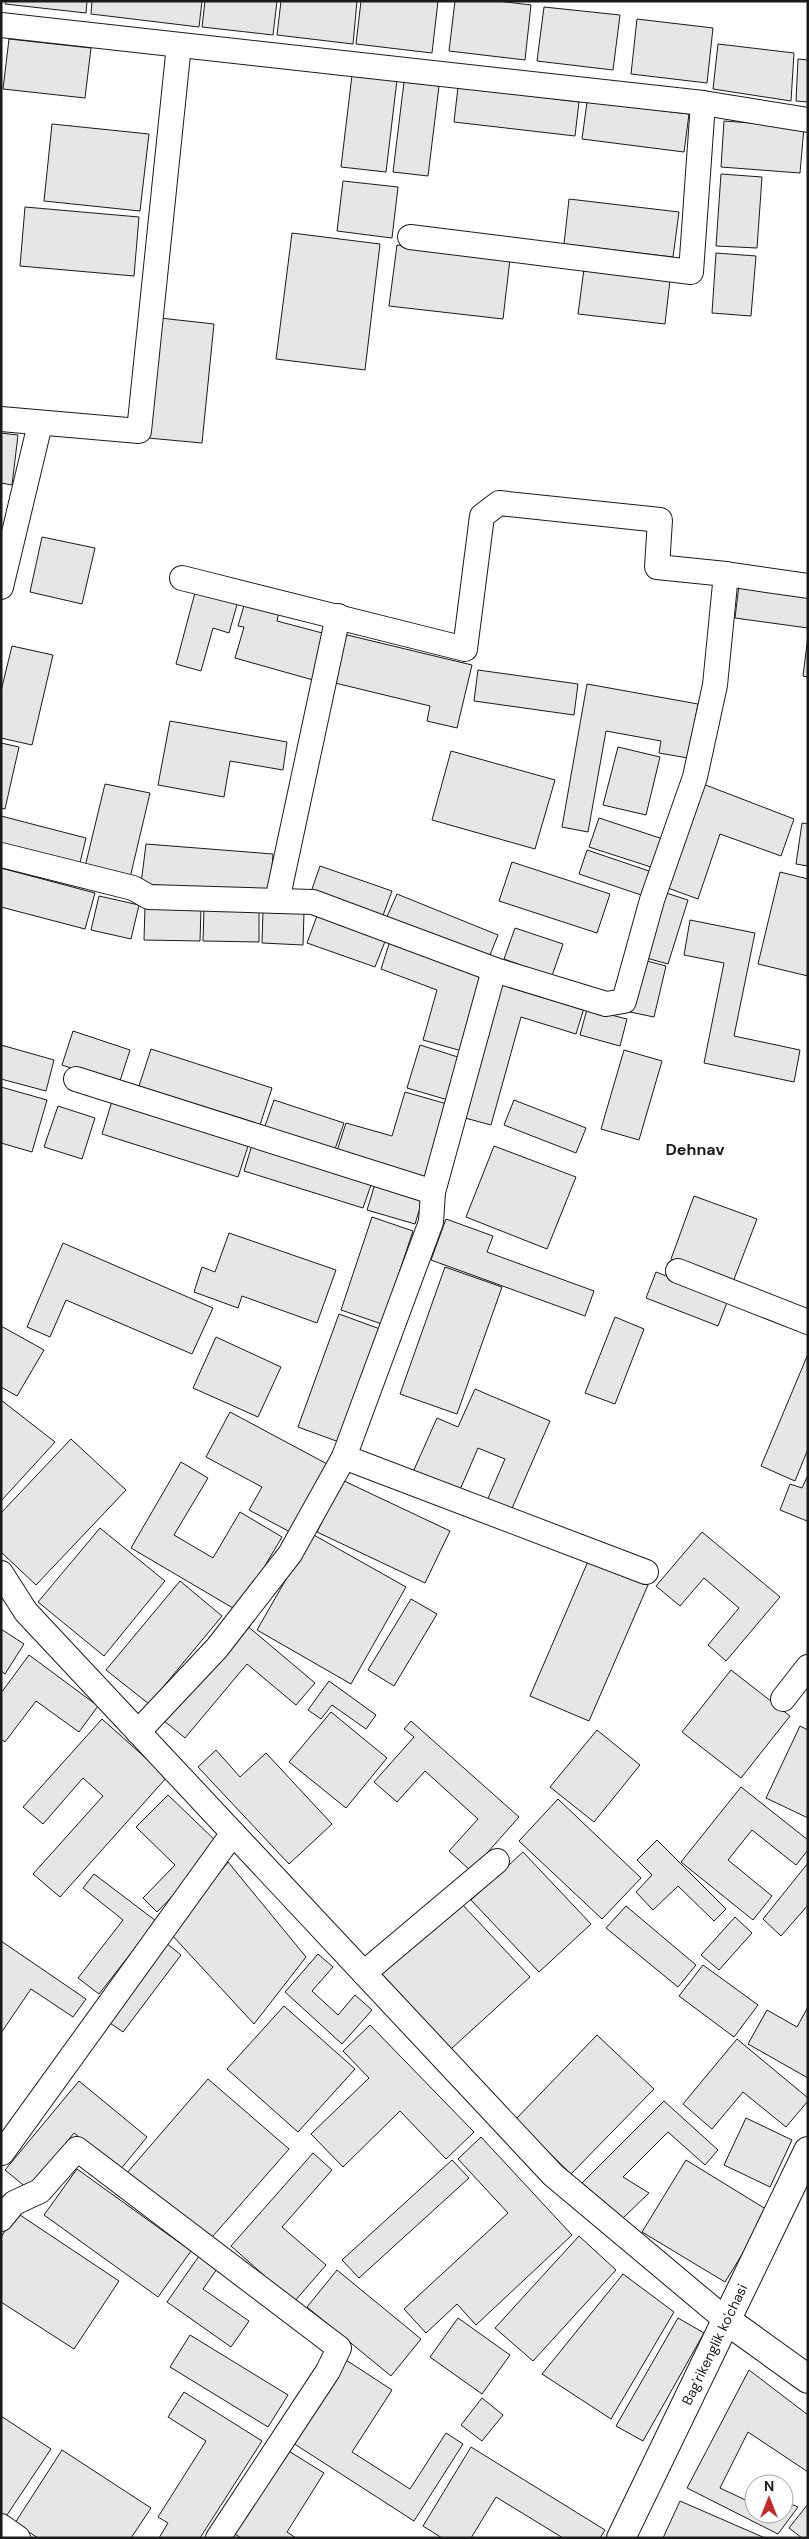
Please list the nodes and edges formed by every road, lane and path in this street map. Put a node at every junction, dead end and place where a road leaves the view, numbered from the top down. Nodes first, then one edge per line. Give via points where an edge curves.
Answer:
1 (1, 25) edge
2 (179, 45) junction
3 (703, 103) junction
4 (808, 120) edge
5 (410, 237) dead end
6 (1, 419) edge
7 (40, 424) junction
8 (726, 574) junction
9 (182, 578) dead end
10 (808, 586) edge
11 (1, 587) edge
12 (338, 616) junction
13 (1, 855) edge
14 (277, 901) junction
15 (494, 970) junction
16 (76, 1079) dead end
17 (433, 1192) junction
18 (678, 1271) dead end
19 (808, 1322) edge
20 (344, 1457) junction
21 (646, 1572) dead end
22 (1, 1573) edge
23 (808, 1667) edge
24 (783, 1699) dead end
25 (138, 1732) junction
26 (233, 1833) junction
27 (497, 1861) dead end
28 (364, 1973) junction
29 (808, 2151) edge
30 (2, 2153) edge
31 (1, 2219) edge
32 (726, 2320) junction
33 (808, 2378) edge
34 (1, 2526) edge
35 (18, 2538) edge
36 (218, 2538) edge
37 (620, 2538) edge

1 - 2 street
2 - 3 street
2 - 7 street via 139,431
3 - 4 street
3 - 5 street via 691,272
6 - 7 street
7 - 11 street
8 - 10 street
8 - 12 street via 657,567 660,520 499,503 482,516 465,649
8 - 15 street via 715,685 695,777 652,900 624,1001 606,1004
9 - 12 street
12 - 14 street
13 - 14 street via 133,888 149,897
14 - 15 street via 313,902
15 - 17 street
16 - 17 street
17 - 20 street via 431,1222
18 - 19 street
20 - 21 street
20 - 25 street via 290,1554 217,1648
22 - 25 street via 26,1612
23 - 24 street
25 - 26 street
26 - 28 street
26 - 30 street
27 - 28 street
28 - 32 street via 552,2175
29 - 32 main road, Bag'rikenglik ko'chasi
31 - 36 street via 14,2202 40,2191 77,2149 338,2348 328,2371
32 - 33 main road
32 - 37 main road, Bag'rikenglik ko'chasi
34 - 35 street

